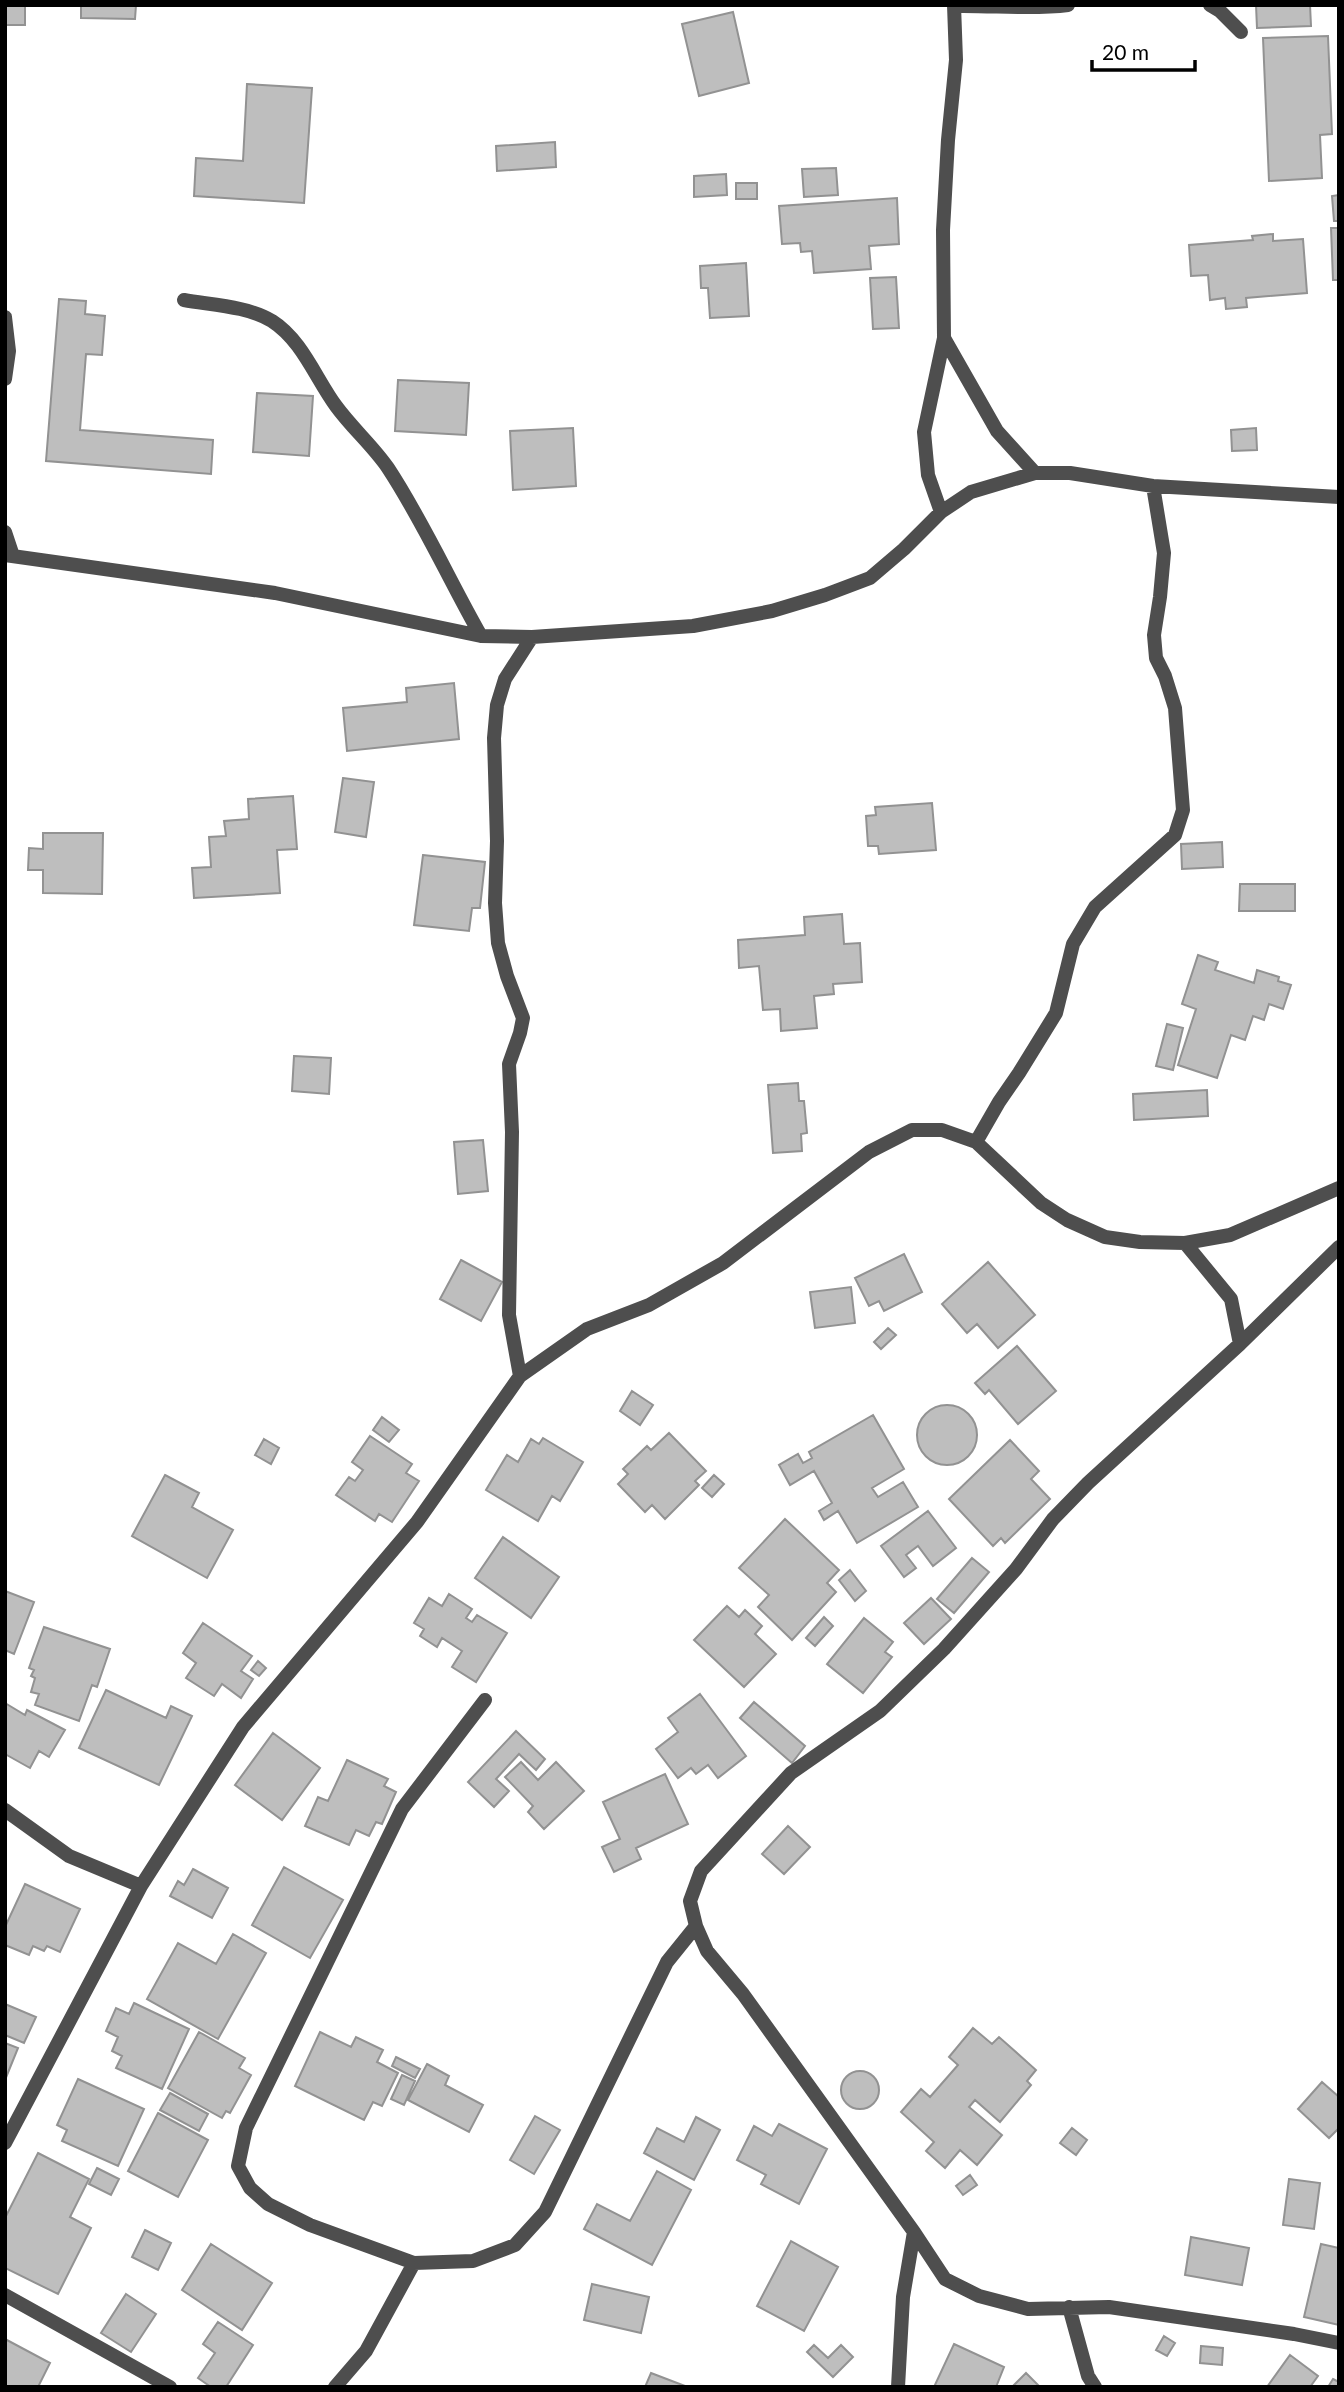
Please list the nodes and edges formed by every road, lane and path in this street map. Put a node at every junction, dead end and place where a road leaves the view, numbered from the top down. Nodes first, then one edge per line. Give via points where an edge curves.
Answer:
1 (1068, 5) edge
2 (1210, 5) edge
3 (954, 6) edge
4 (1241, 32) dead end
5 (184, 300) dead end
6 (5, 317) edge
7 (944, 338) junction
8 (5, 379) edge
9 (1035, 473) junction
10 (1153, 486) junction
11 (1339, 498) edge
12 (941, 512) junction
13 (5, 532) edge
14 (9, 555) edge
15 (481, 636) junction
16 (532, 637) junction
17 (976, 1142) junction
18 (1339, 1188) edge
19 (1185, 1243) junction
20 (1339, 1247) edge
21 (1240, 1344) junction
22 (520, 1376) junction
23 (485, 1700) dead end
24 (5, 1810) edge
25 (141, 1886) junction
26 (696, 1926) junction
27 (5, 2143) edge
28 (914, 2232) junction
29 (414, 2263) junction
30 (5, 2295) edge
31 (1069, 2307) junction
32 (1339, 2343) edge
33 (170, 2387) edge
34 (335, 2387) edge
35 (898, 2387) edge
36 (1095, 2387) edge

1 - 3 street via 1043,9
2 - 4 street
3 - 7 street via 956,60 943,230
5 - 15 street via 239,309 272,321 287,335 336,406 386,465
6 - 8 street via 9,351
7 - 9 street via 997,431
7 - 12 street via 924,432 928,475
9 - 10 street via 1070,472
9 - 12 street via 971,492
10 - 11 street
10 - 17 street via 1164,553 1154,635 1156,658 1175,708 1183,810 1175,835 1095,907 1073,944 1056,1013
12 - 16 street via 870,578 772,611 693,626
13 - 14 street
14 - 15 street via 275,593
15 - 16 street
16 - 22 street via 505,679 494,738 498,943 523,1018 509,1064 509,1315
17 - 19 street via 1041,1203 1067,1220 1105,1237
17 - 22 street via 942,1130 912,1130 869,1152 723,1263 649,1305 587,1329
18 - 19 street via 1230,1235
19 - 21 street via 1231,1299
20 - 21 street
21 - 26 street via 1088,1483 944,1649 880,1711 790,1773 701,1871 690,1901
22 - 25 street via 417,1522 243,1727
23 - 29 street via 402,1809 246,2128 238,2166 250,2189 268,2204 310,2225
24 - 25 street via 69,1856
25 - 27 street
26 - 28 street via 707,1951
26 - 29 street via 667,1962 545,2212 515,2245 473,2261
28 - 31 street via 945,2279 979,2296 1028,2309
28 - 35 street via 902,2297
29 - 34 street via 366,2351
30 - 33 street
31 - 32 street via 1109,2307
31 - 36 street

